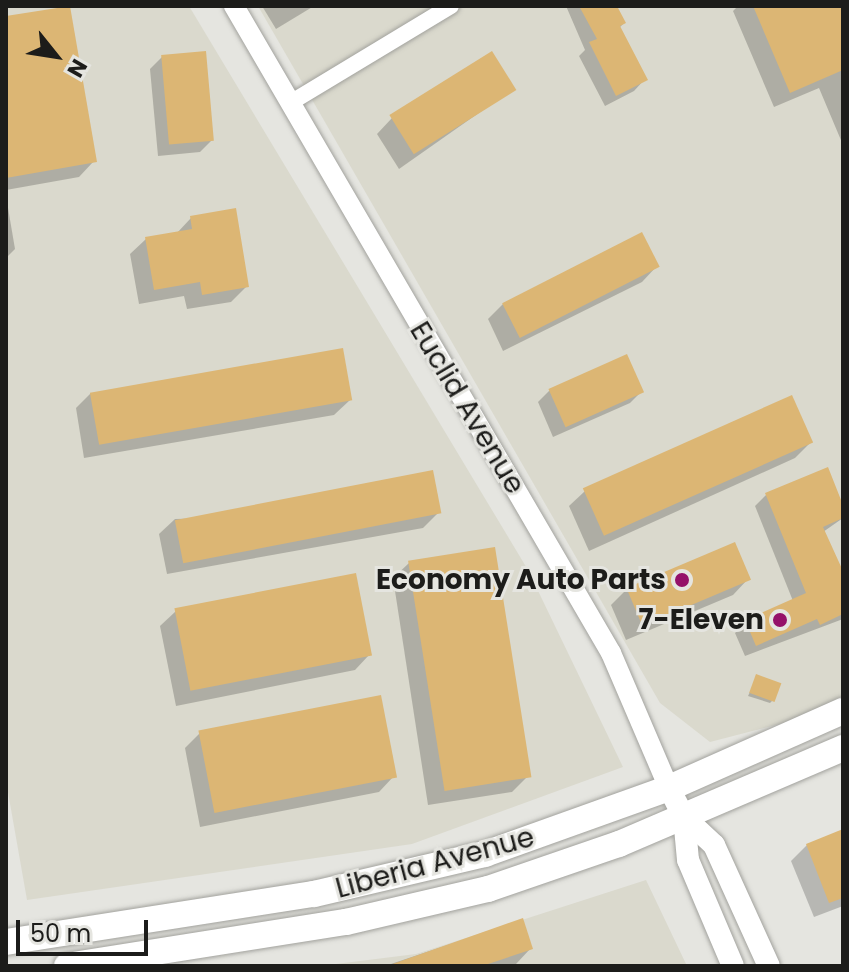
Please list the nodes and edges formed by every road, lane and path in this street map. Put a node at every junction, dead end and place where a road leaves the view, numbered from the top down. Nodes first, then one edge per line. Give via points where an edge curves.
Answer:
1 (234, 6) edge
2 (451, 6) edge
3 (290, 103) junction
4 (843, 711) edge
5 (843, 748) edge
6 (669, 788) junction
7 (684, 817) junction
8 (15, 940) edge
9 (67, 966) edge
10 (733, 966) edge
11 (769, 966) edge

1 - 3 street, Euclid Avenue
2 - 3 street
3 - 6 street, Euclid Avenue via 600,632
4 - 6 highway, Liberia Avenue
5 - 7 highway, Liberia Avenue
6 - 7 main road, Euclid Avenue
6 - 8 highway, Liberia Avenue via 570,827 398,877
7 - 9 highway, Liberia Avenue via 488,889 346,922
7 - 10 main road, Euclid Avenue via 688,860
7 - 11 main road, Euclid Avenue via 714,845

